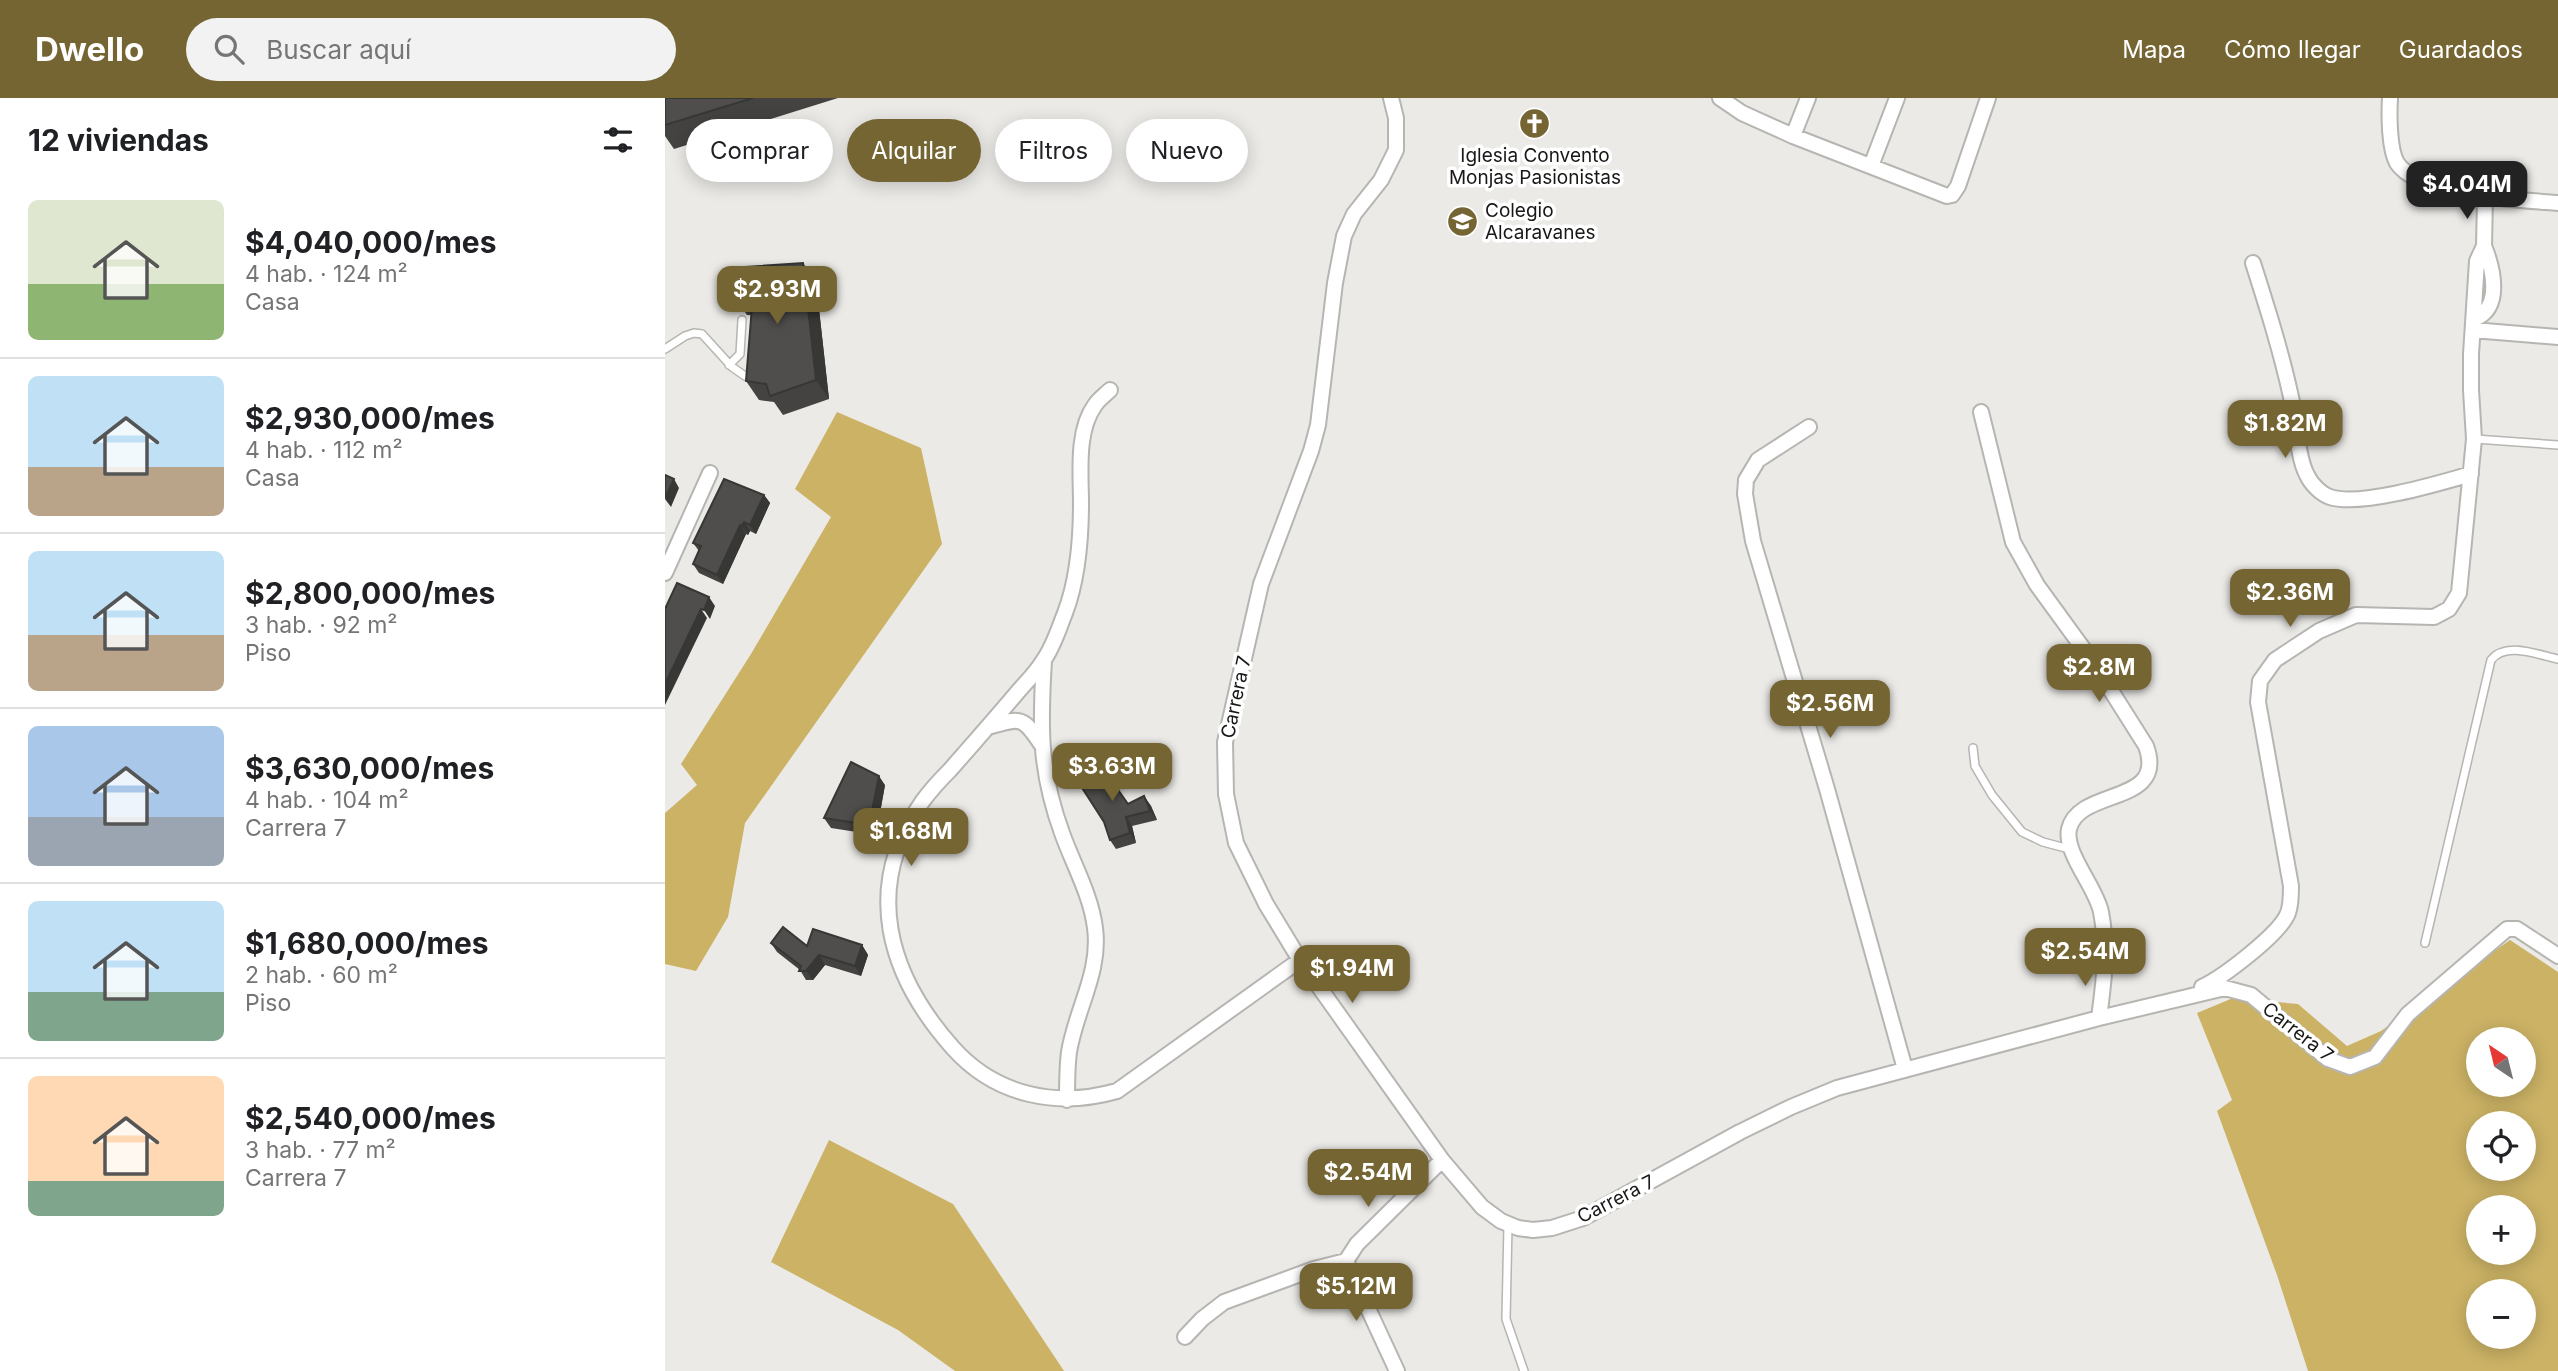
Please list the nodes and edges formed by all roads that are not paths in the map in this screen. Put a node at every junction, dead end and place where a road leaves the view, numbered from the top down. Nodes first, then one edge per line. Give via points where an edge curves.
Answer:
1 (1391, 98) edge
2 (1720, 98) edge
3 (1808, 98) edge
4 (1897, 98) edge
5 (1988, 98) edge
6 (2390, 98) edge
7 (1793, 136) junction
8 (1871, 166) junction
9 (2485, 197) junction
10 (2558, 202) edge
11 (2253, 263) dead end
12 (742, 320) dead end
13 (2474, 324) junction
14 (2558, 337) edge
15 (665, 349) edge
16 (729, 365) junction
17 (745, 376) edge
18 (1109, 390) dead end
19 (1981, 412) dead end
20 (1809, 427) dead end
21 (2474, 439) junction
22 (2558, 446) edge
23 (710, 473) dead end
24 (2471, 474) junction
25 (665, 573) edge
26 (2558, 659) edge
27 (1044, 660) junction
28 (988, 727) junction
29 (1042, 746) junction
30 (1973, 748) dead end
31 (2073, 850) junction
32 (2425, 943) dead end
33 (2558, 956) edge
34 (1300, 960) junction
35 (2182, 997) junction
36 (2099, 1018) junction
37 (1905, 1069) junction
38 (1067, 1100) junction
39 (1442, 1160) junction
40 (1508, 1225) junction
41 (1346, 1261) junction
42 (1185, 1337) dead end
43 (1397, 1371) edge
44 (1524, 1371) edge

1 - 34 street, Carrera 7 via 1396,150 1344,236 1318,425 1261,584 1225,742 1226,794 1236,843
2 - 7 street
3 - 7 street
4 - 8 street
5 - 8 street via 1952,195
6 - 9 street via 2394,156 2405,172 2424,182
7 - 8 street
9 - 10 street
9 - 13 street via 2484,246 2490,261 2493,302
11 - 24 street via 2277,339 2306,475 2317,488 2330,497 2352,500
12 - 16 lane via 740,354
13 - 14 street
13 - 21 street
15 - 16 lane via 685,336 702,334
16 - 17 lane
18 - 27 street via 1093,407 1084,434 1074,578
19 - 31 street via 2013,542 2150,757 2143,781 2134,789 2076,814 2070,828
20 - 37 street via 1758,460 1746,480 1745,494 1753,541
21 - 22 lane
21 - 24 street
23 - 25 street
24 - 35 street via 2459,593 2449,609 2434,617 2356,615 2319,631 2275,660 2260,681 2258,702 2291,886 2289,912 2276,930 2220,978
26 - 32 lane via 2511,650 2501,651 2491,660
27 - 28 street
27 - 29 street
28 - 29 street via 1014,719 1028,724
28 - 38 street via 922,801 905,831 894,861 889,927 898,963 914,997 963,1060 1004,1085 1035,1096
29 - 38 street via 1055,813 1095,927 1092,976 1069,1051
30 - 31 lane via 1975,766 2022,832
31 - 36 street via 2101,910 2107,964
33 - 35 street, Carrera 7 via 2517,929 2507,929 2408,1014 2375,1056 2350,1067 2328,1059 2251,996 2225,988
34 - 38 street via 1117,1091
34 - 39 street, Carrera 7
35 - 36 street, Carrera 7
36 - 37 street, Carrera 7
37 - 40 street, Carrera 7 via 1791,1107 1584,1218 1533,1230
39 - 40 street, Carrera 7 via 1482,1206
39 - 41 street via 1357,1244
40 - 44 lane via 1506,1318
41 - 42 street via 1224,1302
41 - 43 street

